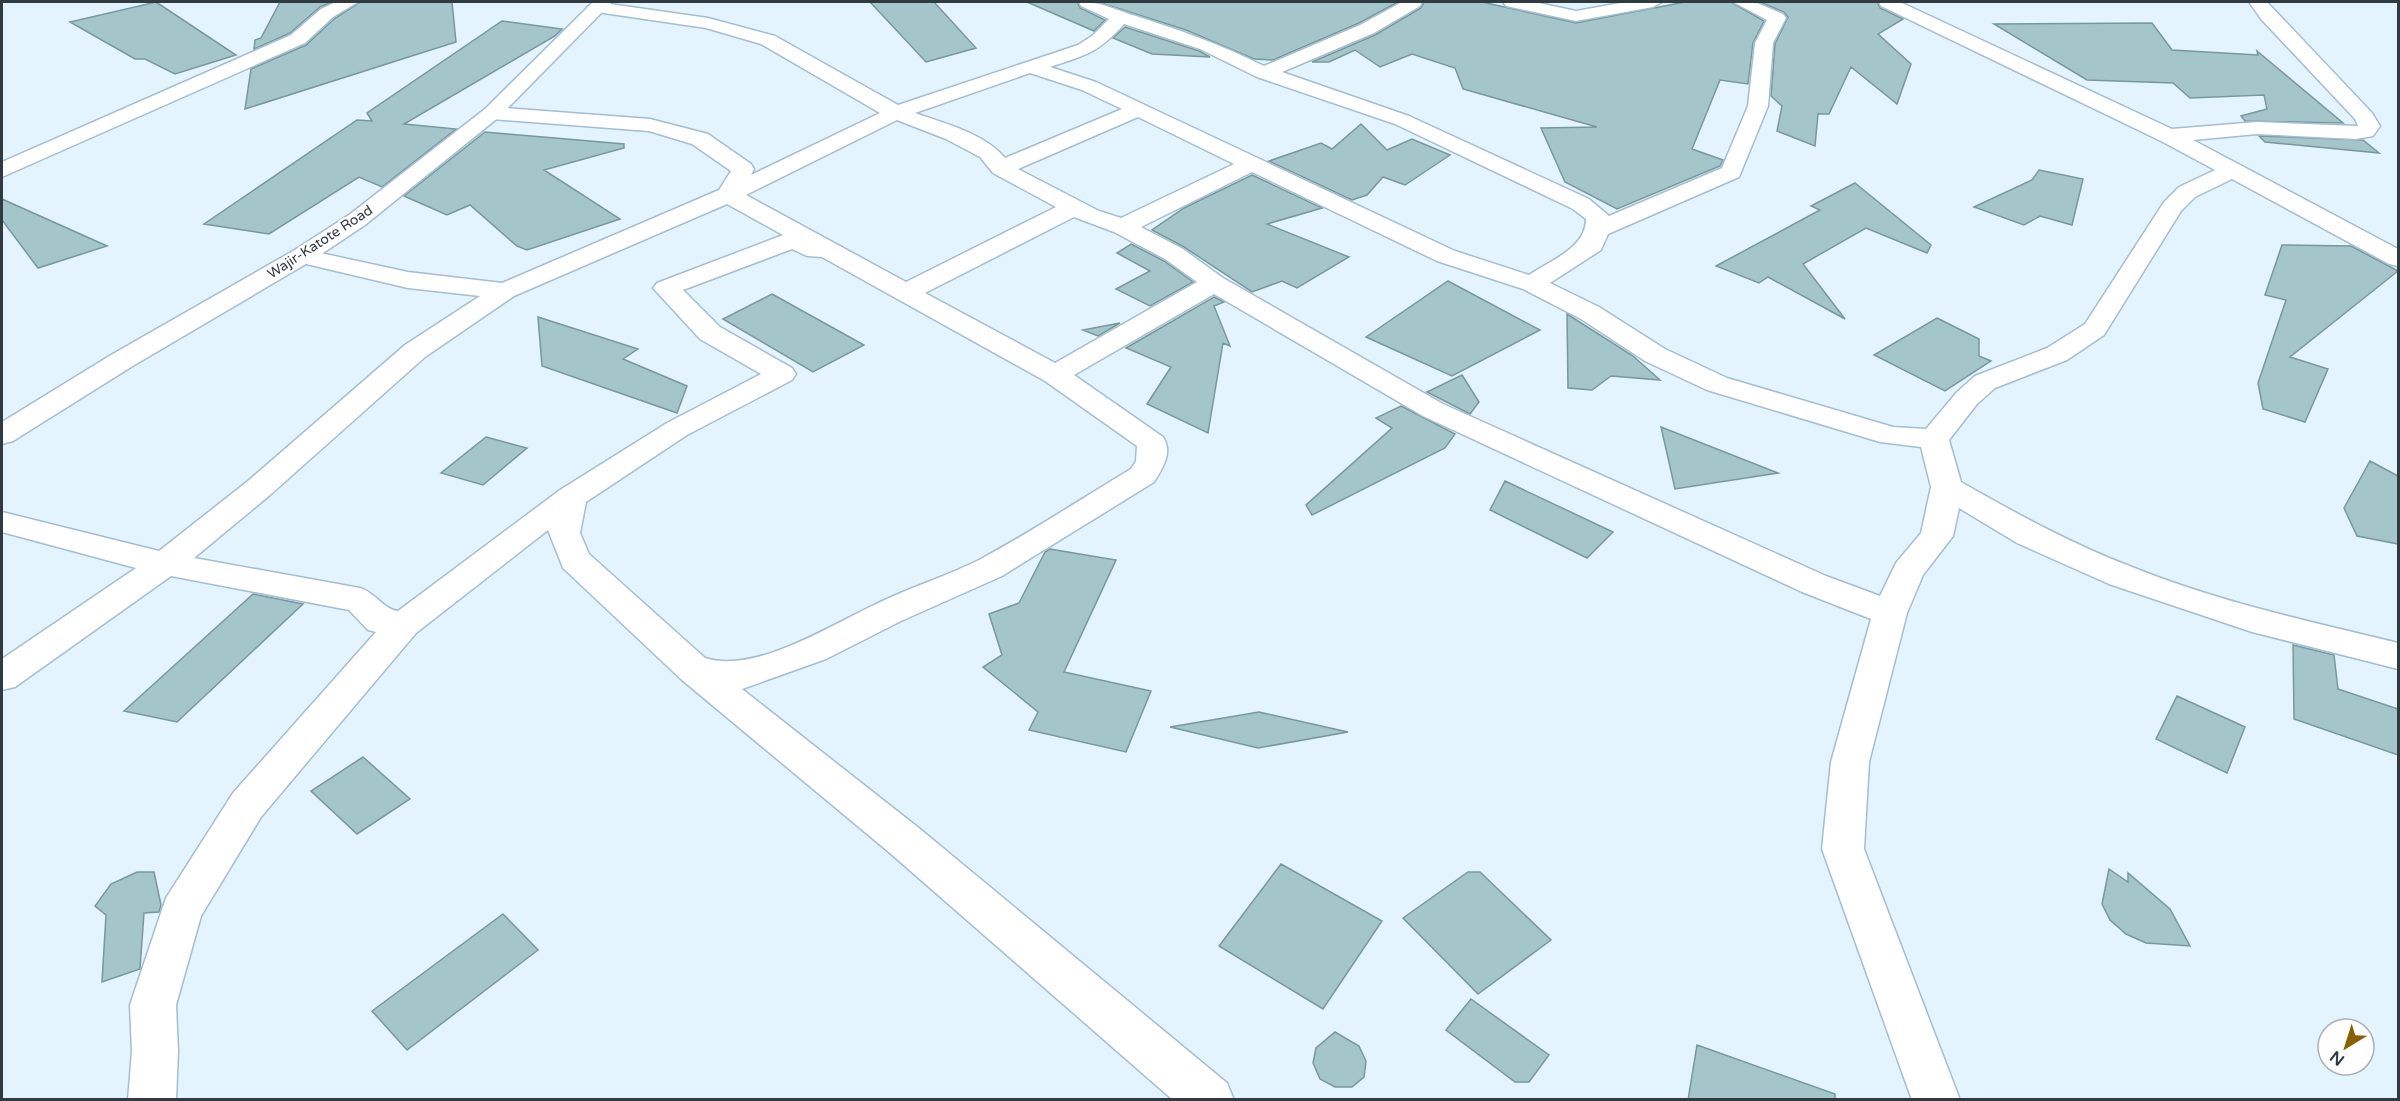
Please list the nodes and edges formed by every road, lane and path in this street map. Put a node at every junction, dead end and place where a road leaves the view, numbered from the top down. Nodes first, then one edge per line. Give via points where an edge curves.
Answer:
1 (349, 2) edge
2 (1087, 2) edge
3 (1414, 2) edge
4 (1512, 2) edge
5 (1653, 2) edge
6 (1742, 2) edge
7 (1887, 2) edge
8 (2258, 2) edge
9 (600, 4) edge
10 (1120, 16) junction
11 (1032, 67) junction
12 (1264, 73) junction
13 (1138, 110) junction
14 (492, 113) junction
15 (896, 113) junction
16 (2169, 136) junction
17 (1252, 163) junction
18 (1001, 168) junction
19 (2, 170) edge
20 (2232, 170) junction
21 (728, 195) junction
22 (1072, 208) junction
23 (1122, 227) junction
24 (1598, 230) junction
25 (302, 256) junction
26 (2398, 259) edge
27 (1214, 283) junction
28 (1532, 284) junction
29 (505, 291) junction
30 (905, 293) junction
31 (1055, 375) junction
32 (2, 435) edge
33 (1934, 439) junction
34 (1947, 487) junction
35 (571, 497) junction
36 (2, 522) edge
37 (165, 564) junction
38 (1890, 613) junction
39 (404, 624) junction
40 (2398, 656) edge
41 (692, 668) junction
42 (2, 677) edge
43 (152, 1100) edge
44 (1210, 1100) edge
45 (1936, 1100) edge

1 - 19 street via 327,13 298,39
2 - 10 street
3 - 12 street via 1367,29
4 - 5 street via 1576,16
6 - 24 street via 1777,18 1764,43 1758,106 1731,172
7 - 16 street
8 - 16 street via 2365,117 2369,126 2356,133 2257,128
9 - 14 street, Wajir-Katote Road
9 - 15 street via 749,33
10 - 11 street via 1100,40 1085,49
10 - 12 street via 1207,45
11 - 13 street via 1089,86
11 - 15 street
12 - 24 street via 1402,120 1520,174 1581,204 1598,217
13 - 17 street
13 - 18 street
14 - 21 street via 650,125 700,138 743,169
14 - 25 street, Wajir-Katote Road via 357,220
15 - 18 street via 954,134 988,153
15 - 21 street
16 - 20 street
17 - 23 street
17 - 28 street via 1446,256
18 - 22 street
20 - 26 street
20 - 33 street via 2187,192 2172,207 2095,329 2057,354 1984,382
21 - 29 street
21 - 30 street
22 - 23 street
22 - 30 street
23 - 27 street via 1193,266
24 - 28 street via 1592,245
25 - 29 street via 408,280
25 - 32 street, Wajir-Katote Road
27 - 31 street
27 - 38 street via 1455,421 1814,584
28 - 33 street via 1590,313 1654,355 1716,384 1891,436
29 - 37 street via 416,351
30 - 31 street
30 - 35 street via 793,240 666,288 710,333 782,374 677,429
31 - 41 street via 1152,443 1151,461 1143,475 990,568 813,650 739,676 715,675
33 - 34 street
34 - 38 street via 1937,536 1908,571
34 - 40 street via 2029,535 2121,576 2252,620
35 - 39 street
35 - 41 street via 564,533 575,560
36 - 37 street
37 - 39 street via 360,600 380,621
37 - 42 street
38 - 45 street via 1850,762 1843,849
39 - 43 street via 247,805 181,910 153,1005
41 - 44 street via 905,841

